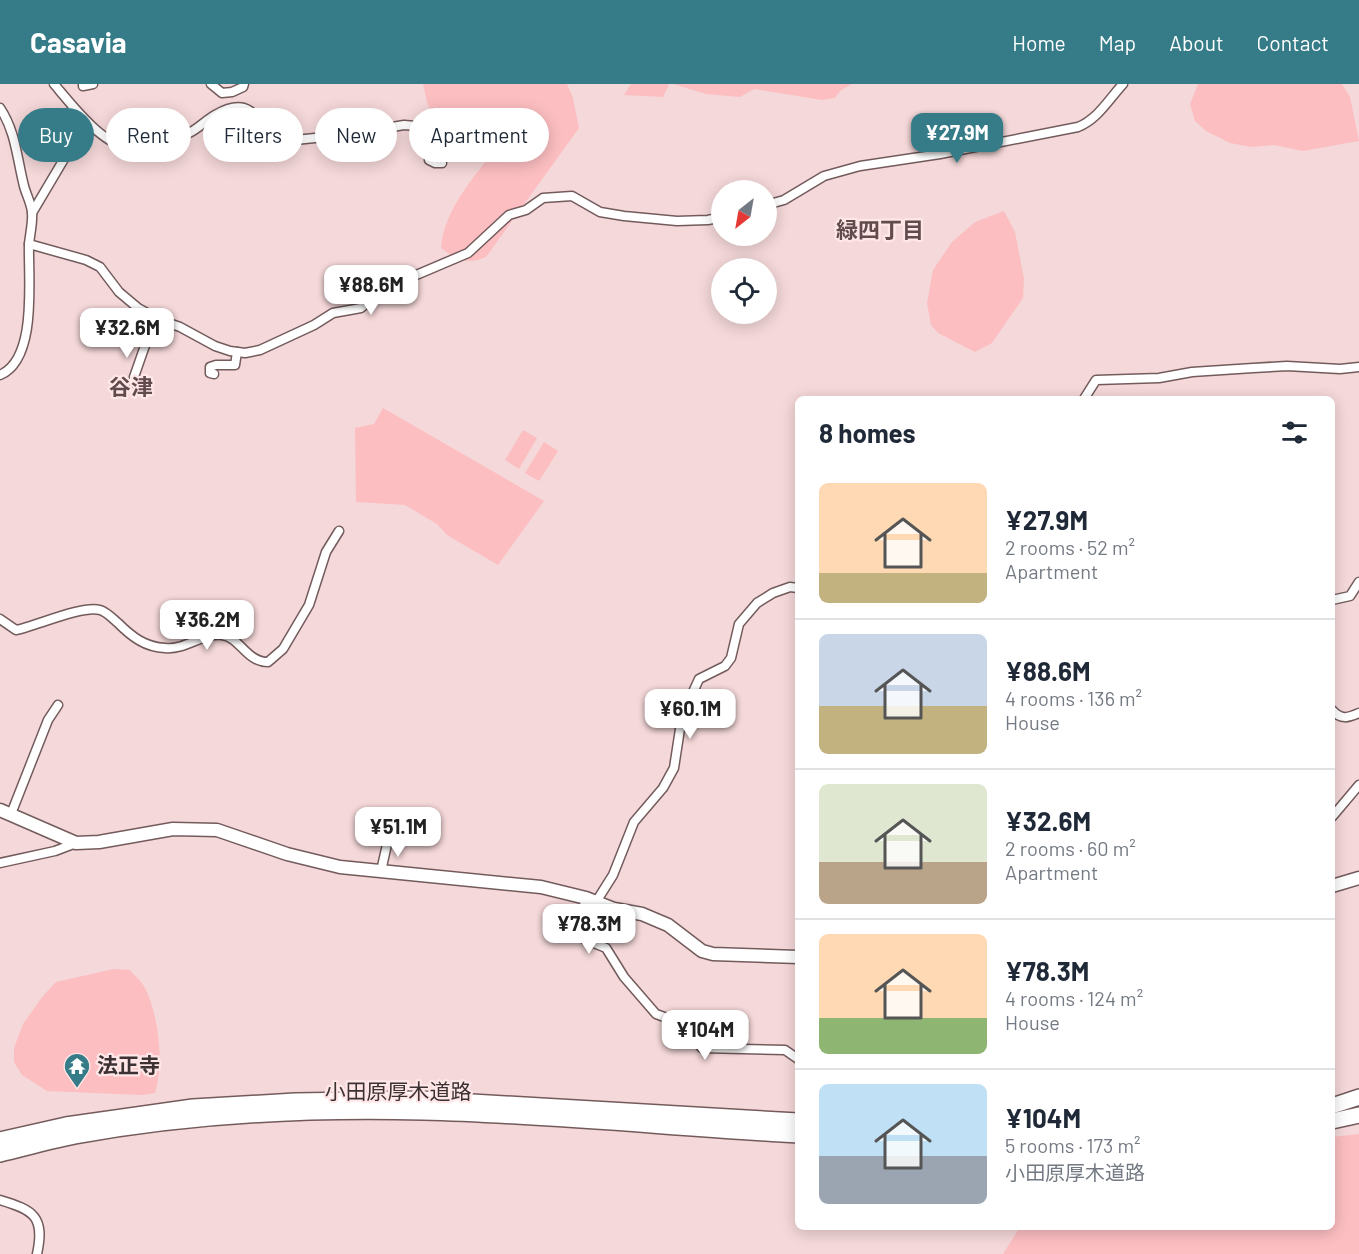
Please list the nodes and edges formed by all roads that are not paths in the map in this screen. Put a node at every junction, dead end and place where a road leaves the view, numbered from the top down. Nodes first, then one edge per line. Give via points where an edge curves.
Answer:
1 (54, 84) edge
2 (83, 84) edge
3 (93, 84) edge
4 (211, 84) edge
5 (244, 84) edge
6 (1124, 84) edge
7 (66, 98) junction
8 (0, 108) edge
9 (442, 163) dead end
10 (777, 202) edge
11 (32, 213) junction
12 (711, 219) edge
13 (29, 244) junction
14 (155, 317) junction
15 (237, 352) junction
16 (1359, 367) edge
17 (214, 374) dead end
18 (0, 375) edge
19 (139, 384) dead end
20 (1086, 396) edge
21 (339, 531) dead end
22 (1359, 582) edge
23 (795, 588) edge
24 (1335, 599) edge
25 (0, 619) edge
26 (58, 705) dead end
27 (1335, 713) edge
28 (1359, 713) edge
29 (1359, 785) edge
30 (5, 812) edge
31 (1335, 813) edge
32 (388, 840) dead end
33 (76, 843) junction
34 (0, 863) edge
35 (381, 871) junction
36 (1359, 878) edge
37 (1335, 885) edge
38 (591, 900) junction
39 (795, 957) edge
40 (795, 1057) edge
41 (1359, 1098) edge
42 (1335, 1105) edge
43 (494, 1108) junction
44 (1359, 1115) edge
45 (1335, 1119) edge
46 (795, 1122) edge
47 (772, 1127) junction
48 (795, 1134) edge
49 (0, 1140) edge
50 (0, 1154) edge
51 (0, 1200) edge
52 (37, 1254) edge

1 - 7 street
2 - 3 street
4 - 5 street via 222,93
6 - 10 street via 1096,115 1078,127 860,166 824,176
7 - 9 street via 110,141 129,148 176,138 217,114 243,107 257,117 265,143 416,126 429,142 429,160
7 - 11 street via 85,130
8 - 11 street via 11,127
11 - 13 street
12 - 15 street via 624,216 600,212 573,196 543,198 526,210 509,215 468,253 381,290 361,308 333,314 260,350
13 - 14 street via 100,267 119,292
13 - 18 street via 27,330 15,365
14 - 15 street via 215,346
14 - 19 street via 134,377 134,383
15 - 17 street via 235,365 210,367
16 - 20 street via 1287,366 1096,380
21 - 25 street via 326,552 309,604 283,649 268,662 252,658 225,635 211,635 178,648 138,641 99,610 84,610 16,630
22 - 24 street via 1350,596
23 - 38 street via 772,593 757,603 739,624 731,658 725,666 699,679 682,716 674,768 663,788 634,822 613,874
26 - 30 street
27 - 28 street via 1345,718
29 - 31 street
30 - 33 street
32 - 35 street
33 - 34 street
33 - 35 street via 173,829 217,830 287,854 340,867
35 - 38 street via 541,887
36 - 37 street
38 - 39 street via 668,925 702,951
38 - 40 street via 578,930 584,939 606,948 624,978 656,1014 678,1022 702,1048 764,1048 784,1050
41 - 42 highway
43 - 47 highway, 小田原厚木道路
43 - 49 highway, 小田原厚木道路 via 388,1100 193,1107 66,1125
43 - 50 highway, 小田原厚木道路 via 194,1120 75,1136
44 - 45 highway
46 - 47 highway, 小田原厚木道路
47 - 48 highway, 小田原厚木道路
51 - 52 street via 34,1214 41,1235

